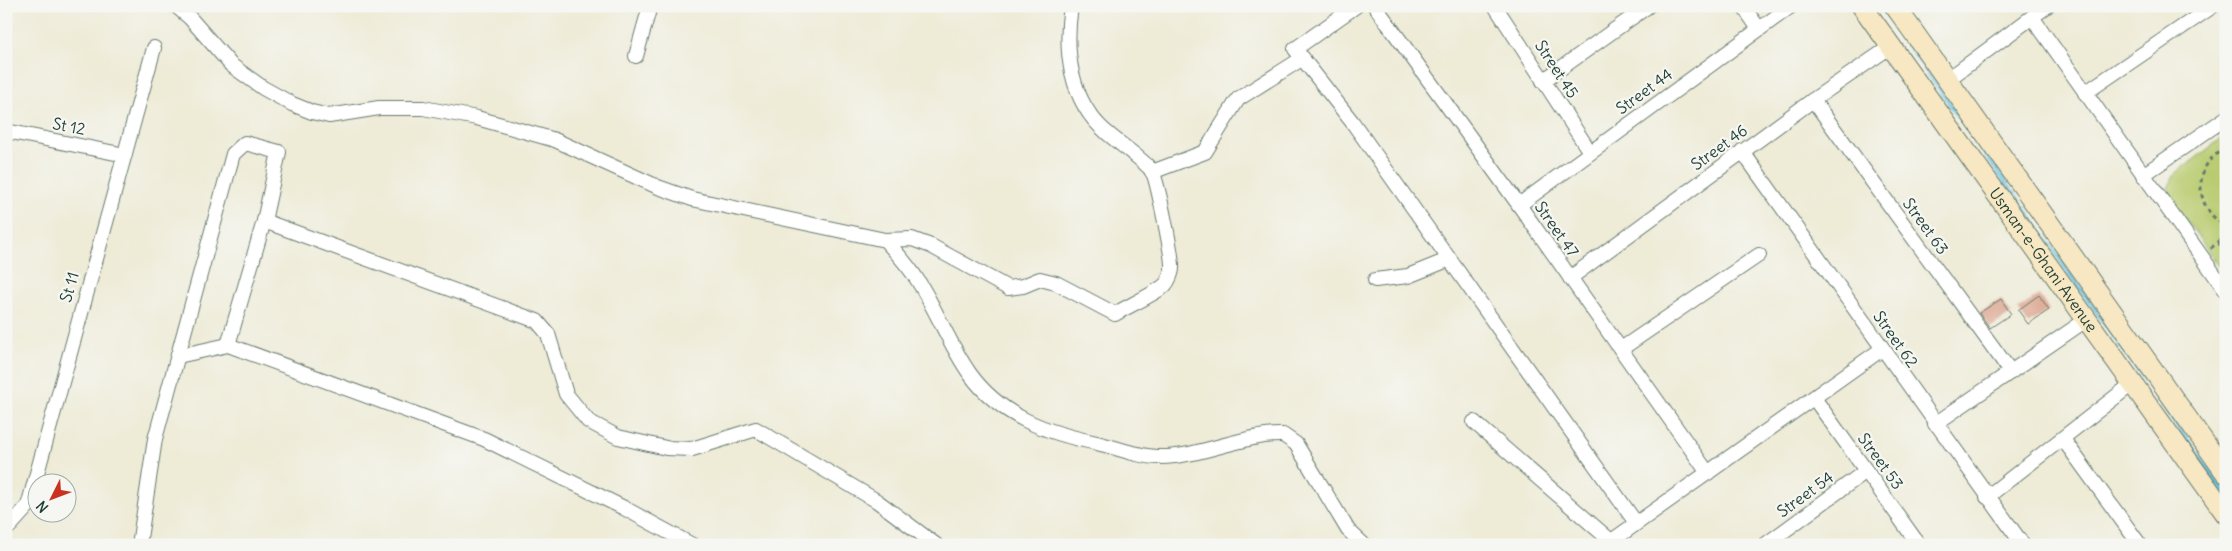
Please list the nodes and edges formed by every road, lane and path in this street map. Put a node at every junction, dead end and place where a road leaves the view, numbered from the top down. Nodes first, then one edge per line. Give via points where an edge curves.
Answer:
1 (176, 6) edge
2 (650, 6) edge
3 (1071, 6) edge
4 (1356, 6) edge
5 (1375, 6) edge
6 (1648, 6) edge
7 (1744, 6) edge
8 (1791, 6) edge
9 (1862, 6) edge
10 (1895, 6) edge
11 (2047, 6) edge
12 (2213, 6) edge
13 (1497, 7) edge
14 (2032, 17) junction
15 (1759, 29) junction
16 (1890, 47) junction
17 (154, 48) dead end
18 (1299, 53) junction
19 (636, 56) dead end
20 (1948, 80) junction
21 (1543, 81) junction
22 (2085, 93) junction
23 (1813, 100) junction
24 (2226, 118) edge
25 (6, 131) edge
26 (2226, 149) edge
27 (1590, 152) junction
28 (1742, 152) junction
29 (124, 155) junction
30 (1152, 172) junction
31 (2144, 175) junction
32 (1519, 205) junction
33 (264, 221) junction
34 (2225, 225) edge
35 (885, 240) junction
36 (2217, 244) junction
37 (2226, 244) edge
38 (1759, 255) dead end
39 (2201, 256) junction
40 (1450, 259) junction
41 (1570, 278) junction
42 (1376, 280) dead end
43 (2226, 291) edge
44 (2086, 320) junction
45 (228, 345) junction
46 (1620, 349) junction
47 (1882, 349) junction
48 (178, 356) junction
49 (2010, 372) junction
50 (2132, 384) junction
51 (1814, 398) junction
52 (1474, 422) dead end
53 (1935, 424) junction
54 (2062, 438) junction
55 (1866, 471) junction
56 (1708, 473) junction
57 (2226, 473) edge
58 (1987, 497) junction
59 (2226, 514) edge
60 (1636, 523) junction
61 (6, 528) edge
62 (1608, 543) edge
63 (1914, 543) edge
64 (139, 545) edge
65 (692, 545) edge
66 (936, 545) edge
67 (1364, 545) edge
68 (1765, 545) edge
69 (2023, 545) edge
70 (2140, 545) edge

1 - 35 street via 231,65 262,88 312,112 329,116 379,108 422,108 476,118 556,140 658,187 692,199
2 - 19 street
3 - 30 street via 1067,44 1079,95 1096,123
4 - 18 street
5 - 32 street, Street 47
6 - 21 street
7 - 15 street
8 - 15 street, Street 44
9 - 16 main road, Usman-e-Ghani Avenue
10 - 20 main road, Usman-e-Ghani Avenue
11 - 14 street
12 - 22 street
13 - 21 street, Street 45
14 - 20 street
14 - 22 street
15 - 27 street, Street 44
16 - 23 street, Street 46
16 - 44 main road, Usman-e-Ghani Avenue
17 - 29 street, St 11
18 - 30 street via 1238,99 1205,152
18 - 40 street
20 - 57 main road, Usman-e-Ghani Avenue
21 - 27 street, Street 45
22 - 31 street
23 - 28 street, Street 46
23 - 49 street, Street 63
24 - 31 street
25 - 29 street, St 12
26 - 34 path via 2208,163 2200,181 2206,209
27 - 32 street, Street 44
28 - 41 street, Street 46
28 - 47 street, Street 62
29 - 61 street, St 11 via 28,506
30 - 35 street via 1160,195 1172,268 1165,285 1115,314 1056,283 1040,278 1023,286 1008,288 918,242 902,238
31 - 39 street
32 - 41 street, Street 47
33 - 45 street
33 - 48 street via 280,152 245,143 233,154
33 - 66 street via 537,321 548,334 566,394 588,421 618,436 666,448 692,449 756,429 876,501
34 - 36 path
35 - 67 street via 918,281 970,374 1008,410 1052,433 1158,457 1283,434 1296,444 1348,530
36 - 37 path
36 - 39 path
38 - 46 street
39 - 43 street
40 - 42 street via 1408,276
40 - 60 street
41 - 46 street, Street 47
44 - 49 street
44 - 50 main road, Usman-e-Ghani Avenue
45 - 48 street
45 - 65 street via 484,439
46 - 56 street, Street 47
47 - 51 street
47 - 53 street, Street 62
48 - 64 street via 155,439
49 - 53 street
50 - 54 street
50 - 59 main road, Usman-e-Ghani Avenue
51 - 55 street, Street 53
51 - 56 street
52 - 62 street
53 - 58 street, Street 62
54 - 58 street
54 - 70 street
55 - 63 street, Street 53
55 - 68 street, Street 54
56 - 60 street
58 - 69 street, Street 62
60 - 62 street

